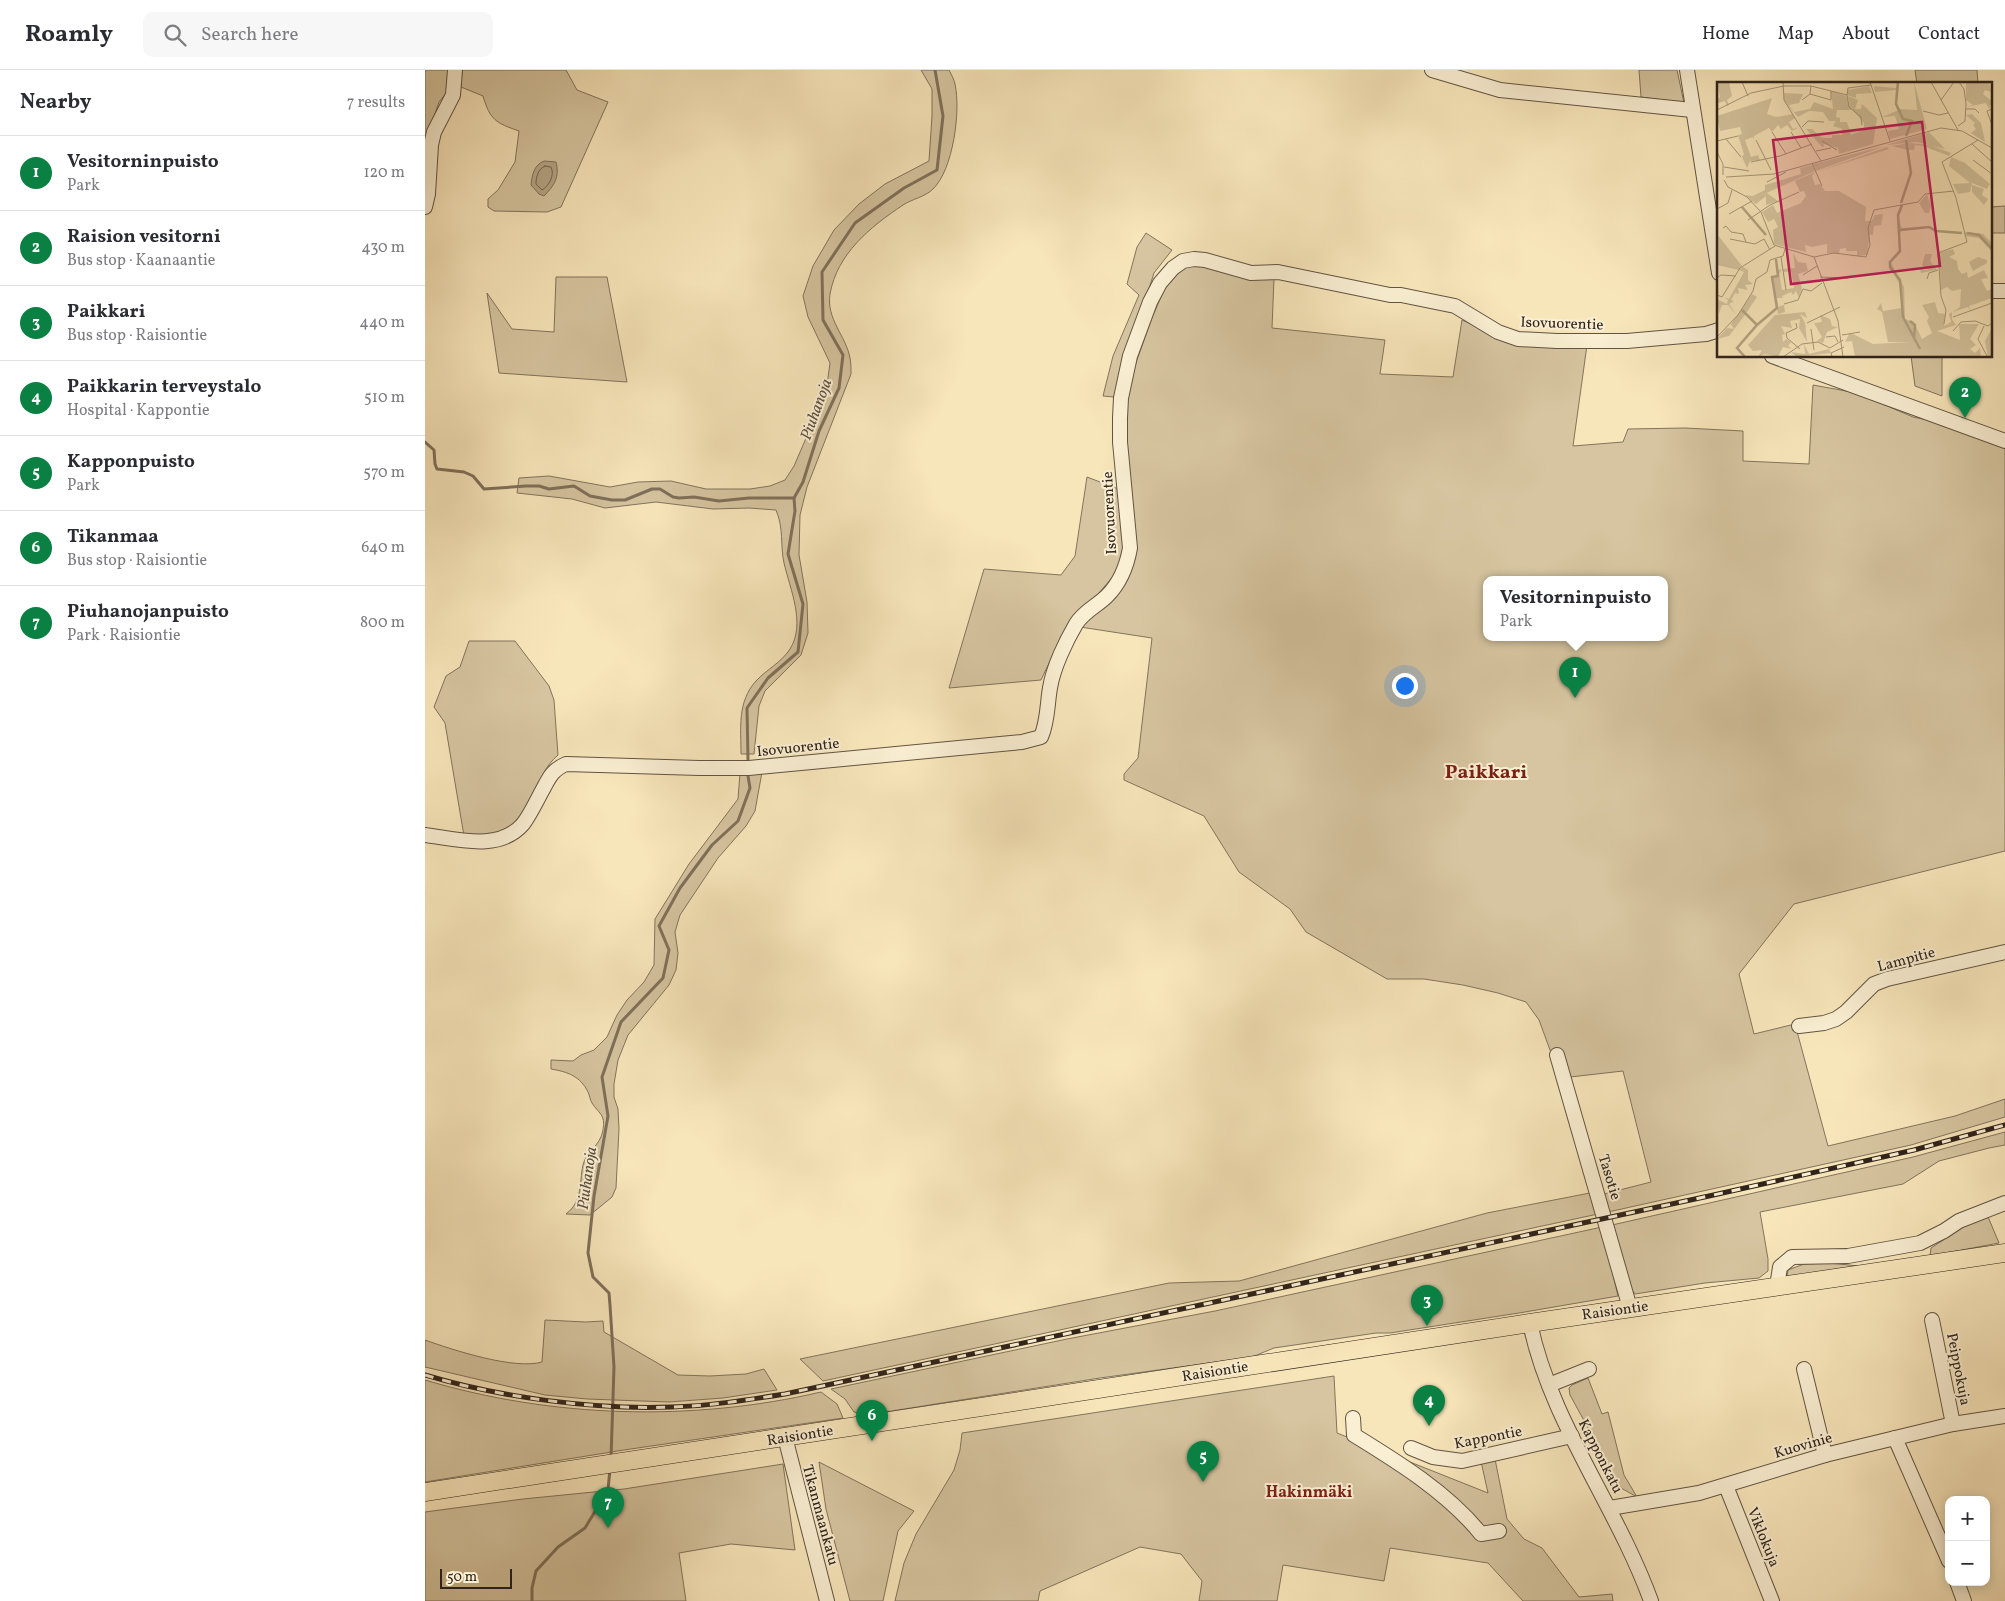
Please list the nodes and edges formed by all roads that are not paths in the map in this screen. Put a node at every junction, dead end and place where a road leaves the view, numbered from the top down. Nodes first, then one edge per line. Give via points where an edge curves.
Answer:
1 (455, 70) edge
2 (1431, 70) edge
3 (1687, 70) edge
4 (1692, 110) junction
5 (425, 207) edge
6 (1715, 221) edge
7 (1717, 247) edge
8 (1717, 331) edge
9 (1777, 358) edge
10 (2005, 441) edge
11 (425, 835) edge
12 (2005, 952) edge
13 (1799, 1026) dead end
14 (1557, 1055) dead end
15 (2005, 1202) edge
16 (2005, 1253) edge
17 (1777, 1287) junction
18 (1630, 1308) junction
19 (1933, 1320) dead end
20 (1530, 1323) junction
21 (1589, 1369) dead end
22 (1804, 1369) dead end
23 (1549, 1385) junction
24 (2005, 1416) edge
25 (1353, 1418) dead end
26 (1953, 1424) junction
27 (1572, 1436) junction
28 (785, 1437) junction
29 (1895, 1438) junction
30 (1411, 1448) dead end
31 (1825, 1455) junction
32 (1726, 1486) junction
33 (425, 1492) edge
34 (1610, 1508) junction
35 (1499, 1531) dead end
36 (1945, 1552) edge
37 (1958, 1586) edge
38 (827, 1601) edge
39 (1651, 1601) edge
40 (1772, 1601) edge
41 (1964, 1601) edge

1 - 5 street via 453,95 431,145
2 - 4 street via 1500,90
3 - 4 street
4 - 6 street
6 - 7 street
8 - 11 street, Isovuorentie via 1627,340 1518,339 1498,332 1455,306 1279,272 1251,272 1194,259 1183,261 1160,283 1150,302 1125,377 1119,418 1130,548 1128,559 1116,585 1082,616 1066,642 1050,687 1041,737 1022,742 749,768 567,764 556,768 523,824 501,840 485,842
9 - 10 street
12 - 13 street, Lampitie via 1887,979 1874,984 1836,1019
14 - 18 street, Tasotie
15 - 17 street via 1959,1221 1932,1238 1906,1247 1848,1256 1792,1257 1780,1267
16 - 17 main road, Raisiontie
17 - 18 main road, Raisiontie
18 - 20 main road, Raisiontie
19 - 26 street, Peippokuja
20 - 23 street, Kapponkatu via 1535,1350
20 - 28 main road, Raisiontie
21 - 23 street
22 - 31 street
23 - 27 street, Kapponkatu
24 - 26 street, Kuovinie
25 - 35 street via 1354,1434 1436,1492 1481,1534
26 - 29 street, Kuovinie
27 - 30 street, Kappontie via 1462,1461 1433,1457
27 - 34 street, Kapponkatu
28 - 33 main road, Raisiontie
28 - 38 street, Tikanmaankatu
29 - 31 street, Kuovinie
29 - 36 street
31 - 32 street, Kuovinie
32 - 34 street, Kuovinie
32 - 40 street, Viklokuja
34 - 39 street, Kapponkatu
37 - 41 street

